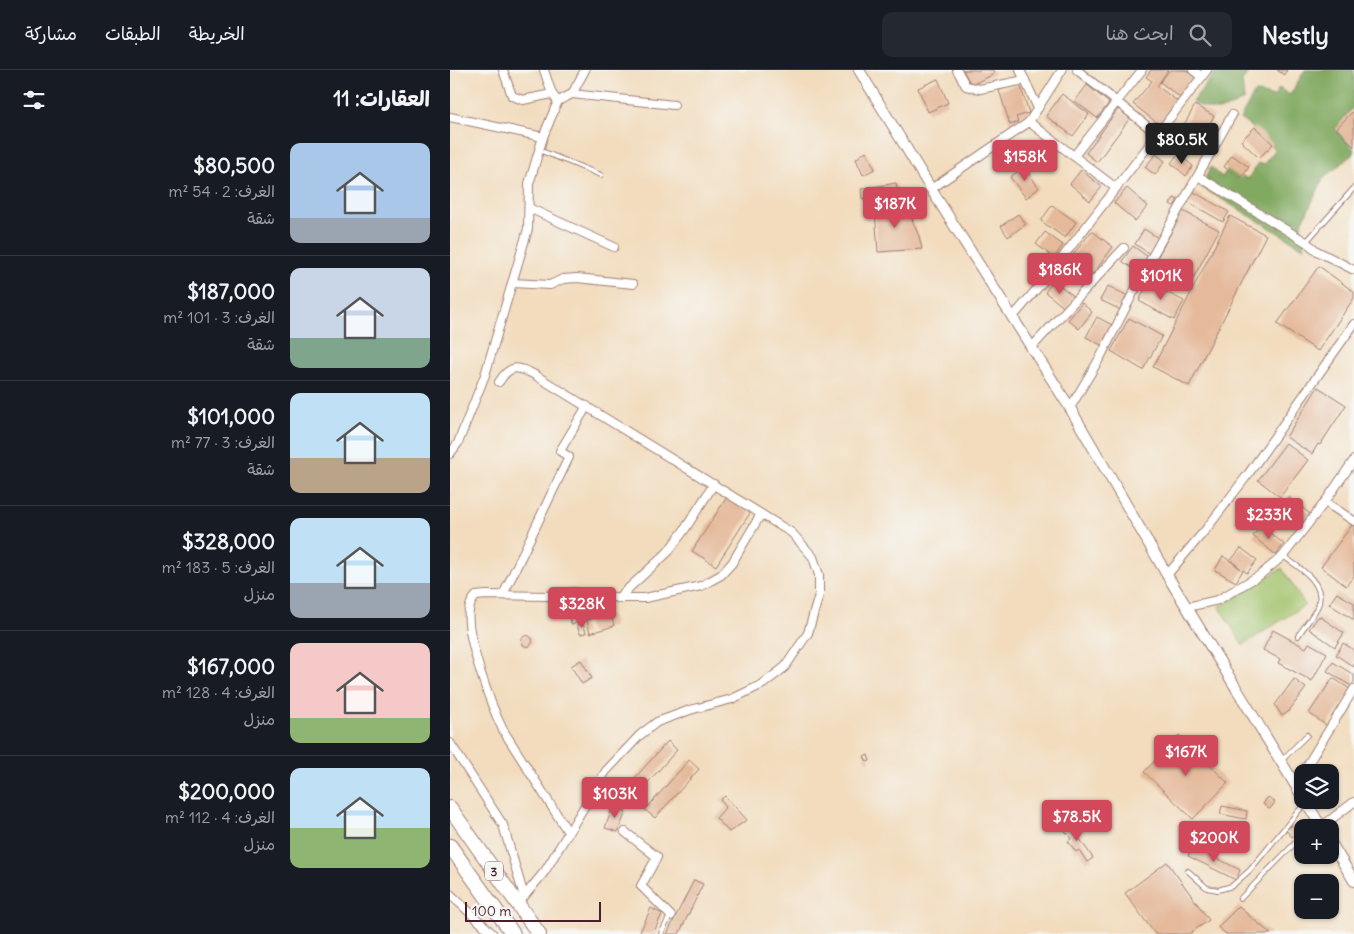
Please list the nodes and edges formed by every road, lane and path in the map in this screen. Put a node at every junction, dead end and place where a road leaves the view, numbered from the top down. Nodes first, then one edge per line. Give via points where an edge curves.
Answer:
1 (503, 70) edge
2 (544, 70) edge
3 (584, 70) edge
4 (859, 70) edge
5 (957, 70) edge
6 (1020, 70) edge
7 (1062, 70) edge
8 (1077, 70) edge
9 (1142, 70) edge
10 (1193, 70) edge
11 (1204, 73) edge
12 (1025, 80) junction
13 (572, 94) junction
14 (555, 98) junction
15 (1118, 103) junction
16 (674, 105) dead end
17 (1038, 108) junction
18 (1232, 115) dead end
19 (450, 117) edge
20 (1029, 122) junction
21 (1158, 134) junction
22 (543, 137) junction
23 (539, 150) junction
24 (1074, 156) junction
25 (601, 175) dead end
26 (1198, 176) junction
27 (1116, 188) junction
28 (1354, 188) edge
29 (931, 190) junction
30 (529, 208) junction
31 (1306, 242) junction
32 (614, 247) dead end
33 (1124, 248) dead end
34 (1354, 270) edge
35 (512, 283) junction
36 (633, 284) dead end
37 (1012, 318) junction
38 (1354, 324) edge
39 (1031, 348) junction
40 (499, 382) dead end
41 (587, 406) junction
42 (1070, 408) junction
43 (450, 454) edge
44 (1352, 466) edge
45 (714, 484) junction
46 (1325, 502) junction
47 (761, 514) junction
48 (1354, 521) edge
49 (1283, 556) junction
50 (1167, 575) junction
51 (503, 595) junction
52 (618, 598) junction
53 (1187, 607) junction
54 (1298, 636) dead end
55 (1354, 689) edge
56 (1307, 736) dead end
57 (450, 743) edge
58 (1281, 761) junction
59 (1308, 764) edge
60 (1294, 781) edge
61 (1354, 802) edge
62 (450, 808) edge
63 (1296, 809) edge
64 (1328, 819) edge
65 (568, 832) junction
66 (625, 832) dead end
67 (1294, 844) edge
68 (450, 846) edge
69 (1339, 856) edge
70 (1188, 871) dead end
71 (1354, 881) edge
72 (450, 894) edge
73 (1240, 899) dead end
74 (521, 900) junction
75 (670, 916) joint
76 (493, 934) edge
77 (513, 934) edge
78 (538, 934) edge
79 (661, 934) edge

1 - 14 street via 512,96 523,100
2 - 14 street
3 - 13 street
4 - 29 street
5 - 12 street via 966,86 980,88
6 - 12 street
7 - 17 street
8 - 15 street
9 - 15 street
10 - 11 street
11 - 21 street
12 - 17 street
13 - 14 street
13 - 16 street
14 - 22 street
15 - 21 street
15 - 24 street
17 - 20 street
18 - 26 street
19 - 22 street
20 - 24 street
20 - 29 street
21 - 27 street
22 - 23 street
23 - 25 lane
23 - 30 street via 529,184
24 - 27 street
26 - 31 street
26 - 42 street
27 - 37 street
28 - 31 lane
29 - 37 street
30 - 32 street
30 - 35 street via 528,229
31 - 34 street
33 - 39 street
35 - 36 street via 550,285 563,279 577,278
35 - 43 street via 485,375 458,443
37 - 39 street
38 - 50 street via 1249,473
39 - 42 street
40 - 41 street via 511,369 523,369
41 - 45 street
41 - 51 street via 560,451 570,457
42 - 50 street
44 - 46 street
45 - 47 street
45 - 52 street via 667,553
46 - 48 street
46 - 49 street
47 - 52 street via 732,563 711,582 645,598
47 - 65 street via 792,533 813,557 819,575 819,595 808,633 785,667 763,684 732,699 657,722 640,735 606,771
49 - 53 street via 1260,575 1218,600
49 - 54 lane via 1312,578 1318,590 1319,604
50 - 53 street
51 - 52 street via 547,596 573,592
51 - 65 street via 476,596 472,601 469,609 471,637 495,714
53 - 58 street
55 - 59 street
56 - 58 lane
57 - 74 street via 503,825
58 - 60 street
61 - 64 street
62 - 74 highway, 3
63 - 70 lane via 1250,870 1232,886 1218,890 1207,888
65 - 74 street via 545,871
66 - 75 street via 657,857 642,886
67 - 73 lane
68 - 77 highway, 3
69 - 71 street
72 - 76 street
74 - 78 highway, 3
75 - 79 lane

